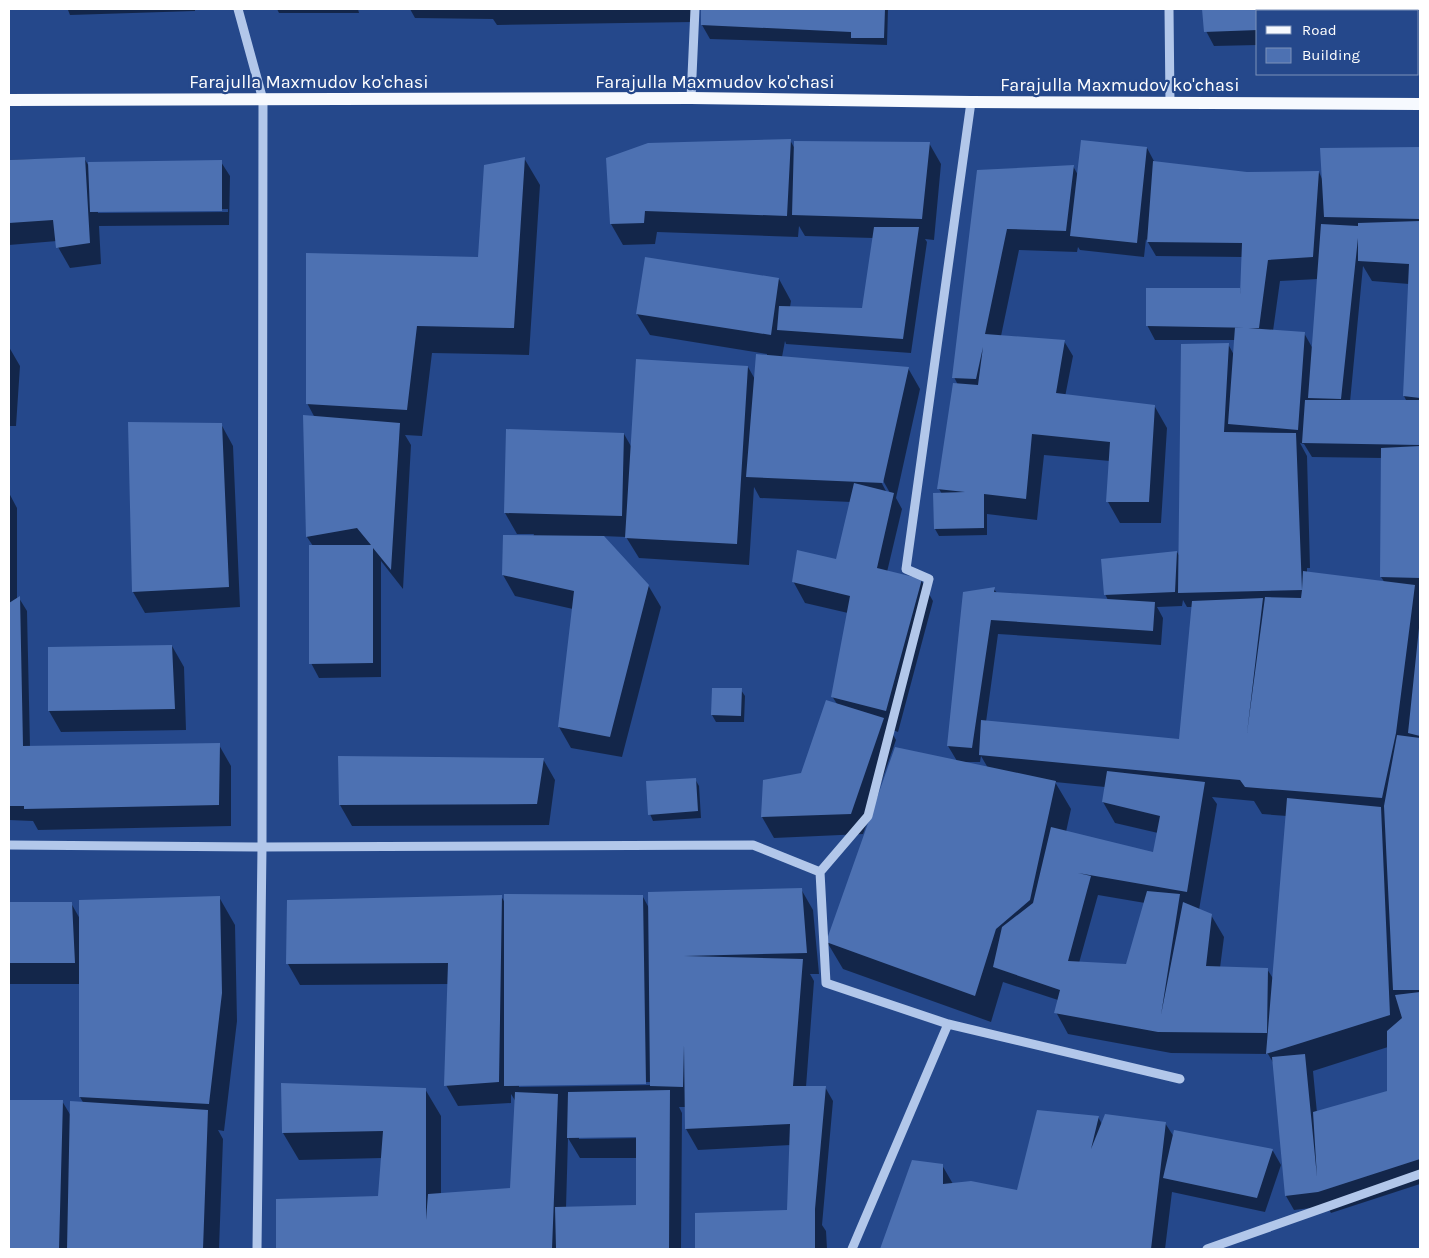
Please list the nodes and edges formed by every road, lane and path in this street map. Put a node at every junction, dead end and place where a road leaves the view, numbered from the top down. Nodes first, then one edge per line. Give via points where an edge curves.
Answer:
1 (238, 9) edge
2 (695, 9) edge
3 (1169, 9) edge
4 (691, 98) junction
5 (9, 100) edge
6 (263, 100) junction
7 (972, 102) junction
8 (1170, 103) junction
9 (1420, 104) edge
10 (9, 845) edge
11 (262, 847) junction
12 (820, 872) junction
13 (948, 1024) junction
14 (1180, 1079) dead end
15 (1420, 1174) edge
16 (257, 1249) edge
17 (852, 1249) edge
18 (1207, 1249) edge

1 - 6 street
2 - 4 street
3 - 8 street
4 - 6 main road, Farajulla Maxmudov ko'chasi
4 - 7 main road, Farajulla Maxmudov ko'chasi
5 - 6 main road, Farajulla Maxmudov ko'chasi
6 - 11 street
7 - 8 main road, Farajulla Maxmudov ko'chasi
7 - 12 street via 906,570 929,579 868,816
8 - 9 main road, Farajulla Maxmudov ko'chasi
10 - 11 street
11 - 12 street via 753,845
11 - 16 street
12 - 13 street via 826,983
13 - 14 street
13 - 17 street
15 - 18 street

